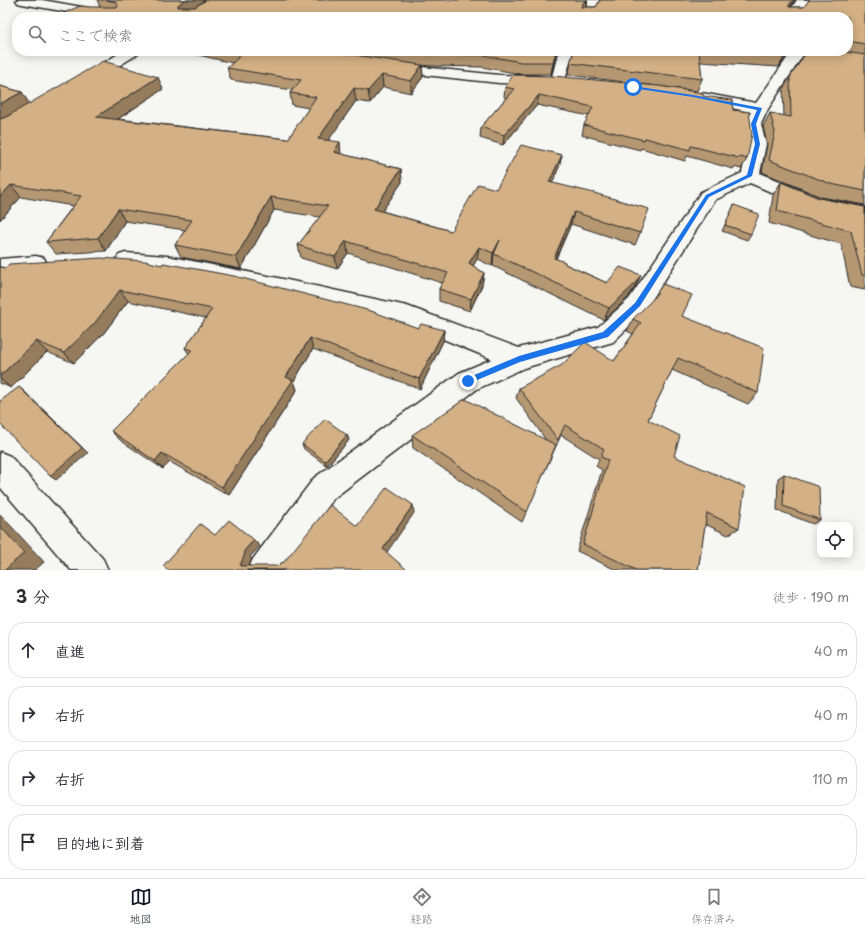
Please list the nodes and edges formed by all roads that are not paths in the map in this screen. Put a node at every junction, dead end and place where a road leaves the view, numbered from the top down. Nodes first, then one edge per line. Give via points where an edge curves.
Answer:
1 (22, 0) edge
2 (594, 0) edge
3 (803, 0) edge
4 (88, 12) edge
5 (589, 12) edge
6 (795, 12) edge
7 (125, 56) edge
8 (565, 56) edge
9 (795, 56) edge
10 (380, 66) edge
11 (558, 80) junction
12 (573, 82) edge
13 (74, 87) edge
14 (686, 95) edge
15 (760, 109) junction
16 (750, 176) junction
17 (865, 214) edge
18 (109, 260) edge
19 (54, 263) edge
20 (0, 267) edge
21 (519, 359) junction
22 (0, 466) edge
23 (92, 570) edge
24 (264, 570) edge

1 - 4 street
2 - 5 street
3 - 6 street
7 - 13 street
8 - 11 street
9 - 15 street
10 - 11 street via 499,79
11 - 12 street
14 - 15 street
15 - 16 street via 753,124 757,144
16 - 17 street via 817,204
16 - 21 street via 708,196 637,304 605,335
18 - 21 street via 167,264 407,314
19 - 20 street
21 - 24 street via 468,381 324,488
22 - 23 street

